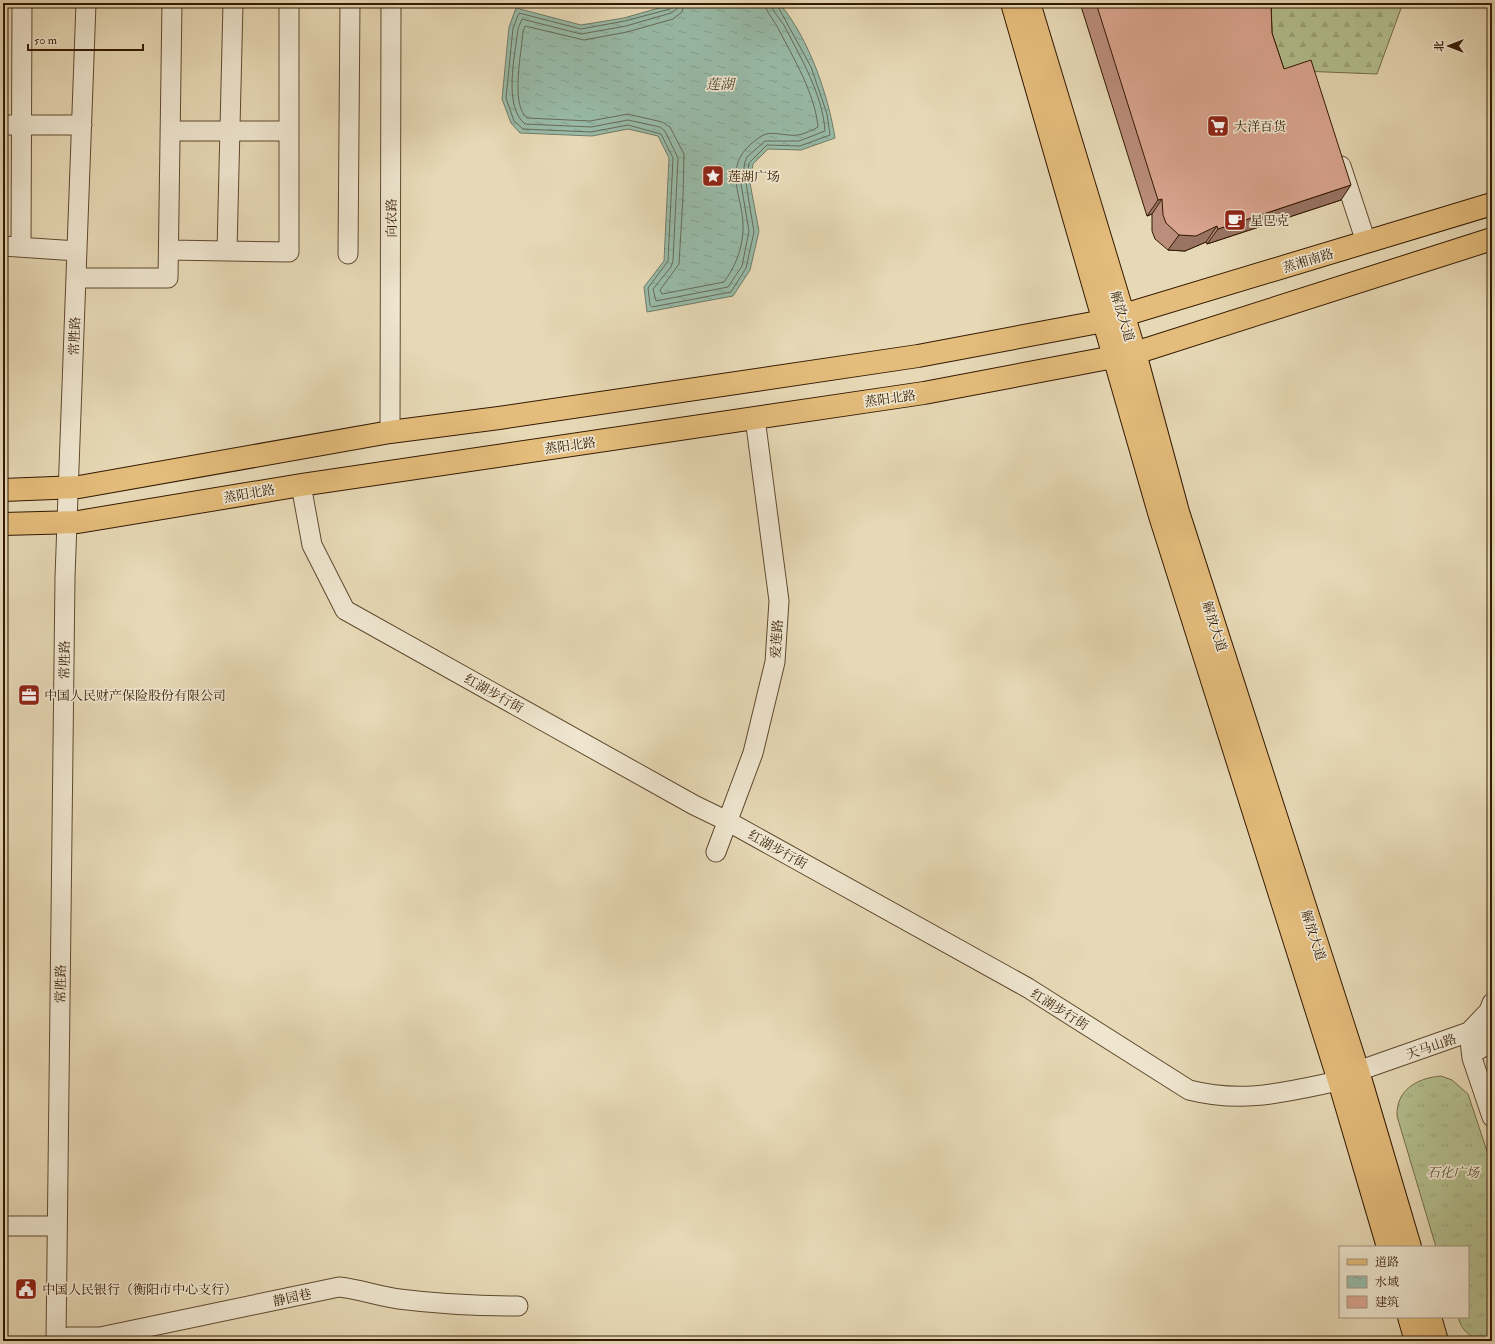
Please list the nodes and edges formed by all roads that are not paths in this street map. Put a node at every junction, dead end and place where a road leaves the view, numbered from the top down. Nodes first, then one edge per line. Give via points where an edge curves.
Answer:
1 (22, 3) edge
2 (86, 3) edge
3 (96, 3) edge
4 (172, 3) edge
5 (233, 3) edge
6 (289, 3) edge
7 (350, 3) edge
8 (391, 3) edge
9 (1012, 3) edge
10 (1028, 3) edge
11 (3, 125) edge
12 (22, 125) junction
13 (82, 125) junction
14 (170, 131) junction
15 (230, 131) junction
16 (289, 131) junction
17 (1335, 147) edge
18 (1492, 204) edge
19 (1492, 239) edge
20 (1366, 242) junction
21 (12, 247) edge
22 (169, 250) junction
23 (77, 251) junction
24 (227, 251) junction
25 (348, 254) dead end
26 (86, 278) junction
27 (1114, 318) junction
28 (1124, 355) junction
29 (755, 418) junction
30 (390, 432) junction
31 (301, 484) junction
32 (74, 487) junction
33 (3, 490) edge
34 (73, 522) junction
35 (3, 524) edge
36 (727, 821) junction
37 (716, 852) dead end
38 (1492, 1003) edge
39 (1492, 1025) edge
40 (1469, 1032) junction
41 (1480, 1049) junction
42 (1348, 1076) junction
43 (1492, 1085) edge
44 (1492, 1117) edge
45 (3, 1226) edge
46 (57, 1226) junction
47 (1388, 1246) edge
48 (1410, 1246) edge
49 (518, 1306) dead end
50 (1409, 1318) edge
51 (1430, 1318) edge
52 (64, 1340) edge
53 (1416, 1341) edge
54 (1437, 1341) edge

1 - 12 street
2 - 13 street, 常胜路
3 - 26 street, 常胜路
4 - 14 street
5 - 15 street
6 - 16 street
7 - 25 street
8 - 30 street, 向农路
9 - 27 main road, 解放大道
10 - 27 main road, 解放大道
11 - 12 street
12 - 13 street
12 - 21 street
13 - 23 street, 常胜路
14 - 15 street
14 - 22 street
15 - 16 street
15 - 24 street
16 - 24 street via 289,252
17 - 20 street
18 - 20 main road, 蒸湘南路
19 - 28 main road
20 - 27 main road, 蒸湘南路
21 - 23 street
22 - 24 street
22 - 26 street via 168,278
23 - 32 street, 常胜路
26 - 32 street, 常胜路
27 - 28 main road, 解放大道
27 - 30 main road via 918,356
28 - 29 main road, 蒸阳北路 via 924,393
28 - 42 main road, 解放大道 via 1160,516
29 - 31 main road, 蒸阳北路
29 - 36 street, 爱莲路 via 779,601 775,662 753,753
30 - 32 main road
31 - 34 main road, 蒸阳北路
31 - 36 street, 红湖步行街 via 312,545 345,610
32 - 33 main road
32 - 34 street, 常胜路
34 - 35 main road, 蒸阳北路
34 - 46 street, 常胜路
34 - 52 street, 常胜路
36 - 37 street, 爱莲路
36 - 42 street, 红湖步行街 via 1028,988 1189,1090 1243,1098 1275,1094
38 - 40 street, 天马山路 via 1489,1011
39 - 41 street
40 - 41 street
40 - 42 street, 天马山路
40 - 44 street via 1472,1058
41 - 43 street
42 - 47 main road, 解放大道
42 - 48 main road, 解放大道
45 - 46 street
46 - 52 street, 常胜路
49 - 52 street, 静园巷 via 464,1306 397,1298 338,1287 100,1337
50 - 53 main road
51 - 54 main road

